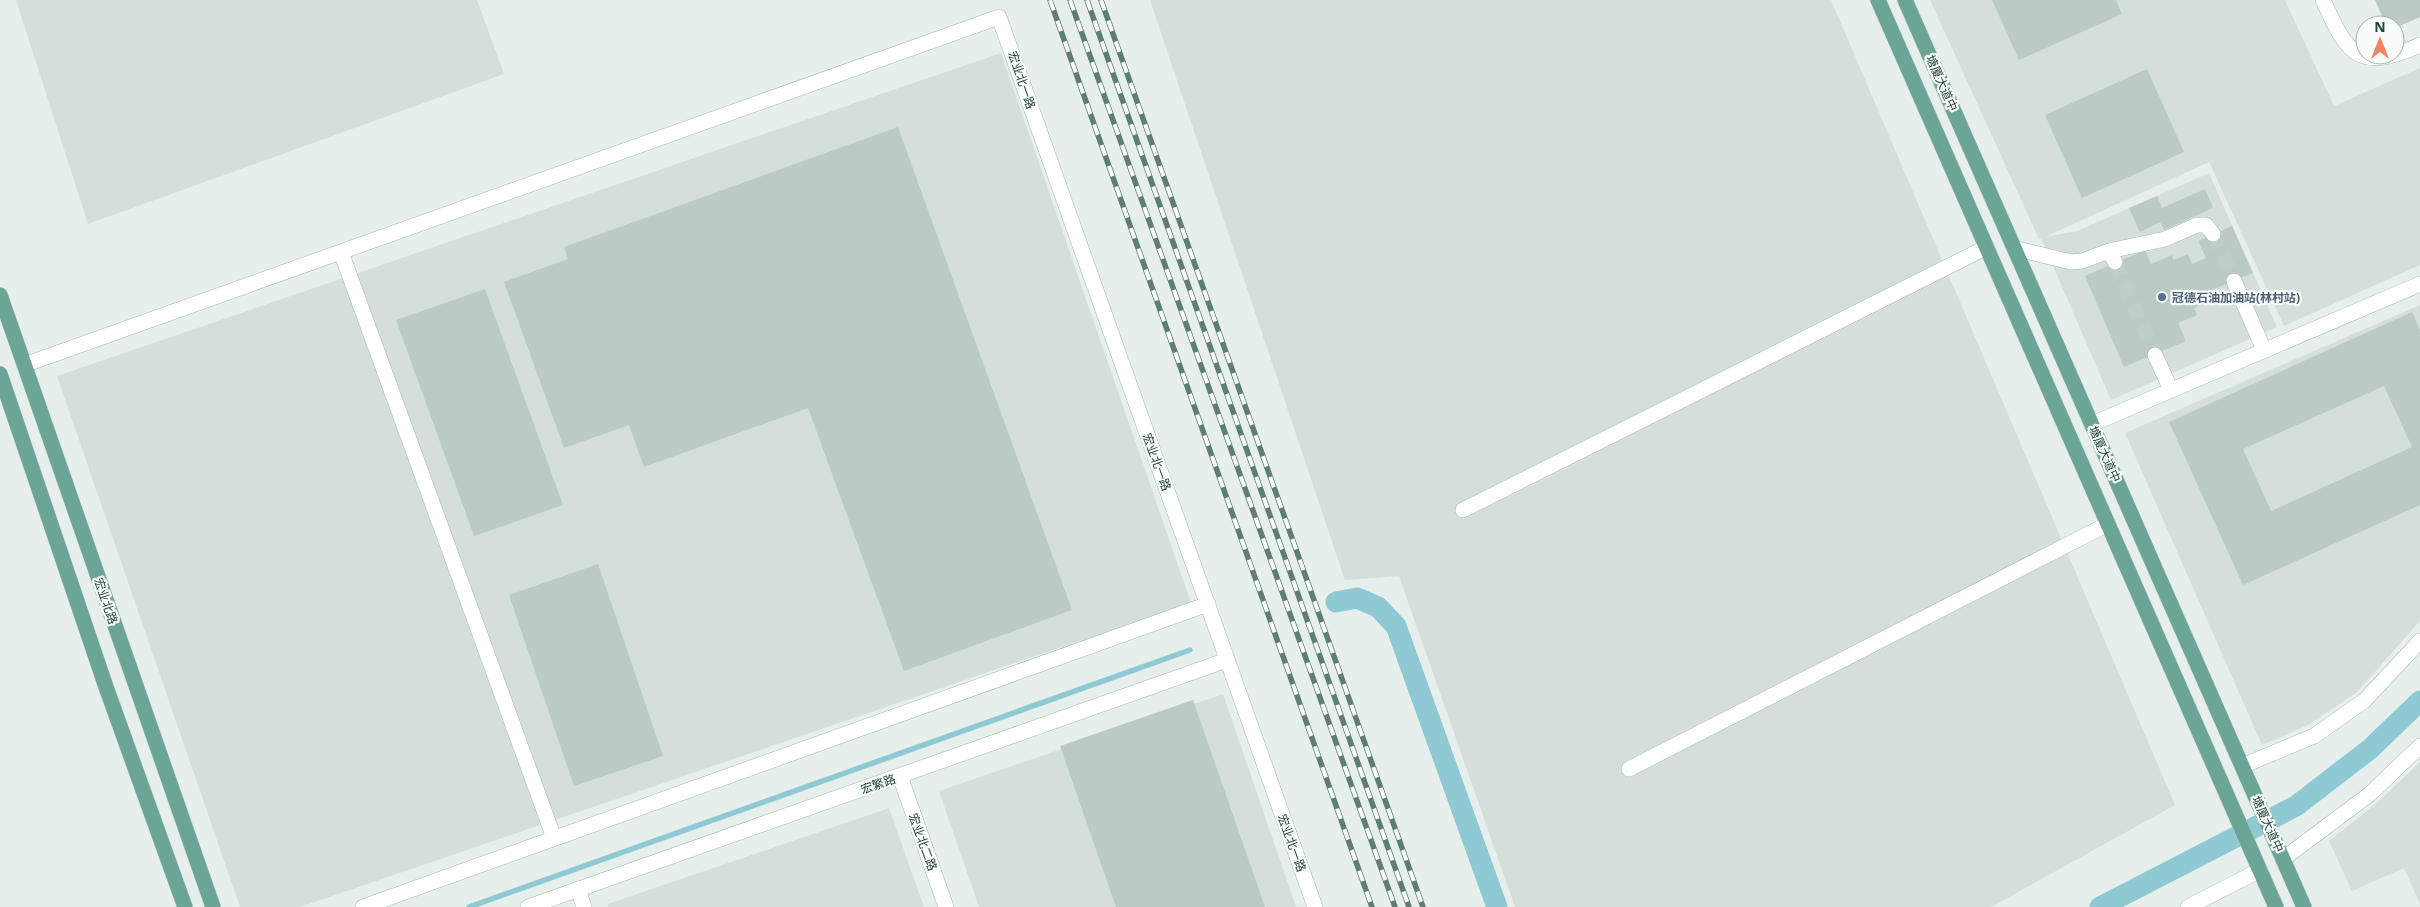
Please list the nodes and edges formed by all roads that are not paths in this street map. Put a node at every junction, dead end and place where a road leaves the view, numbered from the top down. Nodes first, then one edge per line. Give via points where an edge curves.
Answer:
1 (1878, 0) edge
2 (1905, 0) edge
3 (2323, 0) edge
4 (2420, 44) edge
5 (2213, 234) dead end
6 (1986, 247) junction
7 (2014, 248) junction
8 (341, 252) junction
9 (2234, 281) tunnel mouth
10 (2420, 284) edge
11 (0, 294) edge
12 (2264, 350) junction
13 (2155, 355) tunnel mouth
14 (24, 365) junction
15 (0, 375) edge
16 (2171, 390) junction
17 (2092, 424) junction
18 (1463, 510) dead end
19 (2108, 524) junction
20 (1208, 604) junction
21 (2420, 641) edge
22 (1227, 660) junction
23 (2420, 746) edge
24 (2242, 766) junction
25 (1629, 769) dead end
26 (900, 776) junction
27 (554, 838) junction
28 (2283, 859) junction
29 (2260, 870) junction
30 (578, 889) junction
31 (185, 907) edge
32 (213, 907) edge
33 (363, 907) edge
34 (528, 907) edge
35 (584, 907) edge
36 (946, 907) edge
37 (1315, 907) edge
38 (2188, 907) edge
39 (2276, 907) edge
40 (2304, 907) edge

1 - 6 main road, 塘厦大道中
2 - 7 main road, 塘厦大道中
3 - 4 street via 2344,42 2362,55 2393,56
5 - 7 street via 2206,225 2197,225 2166,239 2112,256 2070,262
6 - 18 street
6 - 19 main road, 塘厦大道中
7 - 17 main road, 塘厦大道中
8 - 14 street
8 - 20 street, 宏业北一路 via 999,16
8 - 27 street
9 - 12 street
10 - 12 street
11 - 14 main road, 宏业北路
12 - 16 street
13 - 16 street
14 - 32 main road, 宏业北路
15 - 31 main road
16 - 17 street
17 - 24 main road, 塘厦大道中
19 - 25 street
19 - 29 main road, 塘厦大道中
20 - 22 street, 宏业北一路
20 - 27 street
21 - 24 street via 2364,701 2314,736
22 - 26 street, 宏繁路
22 - 37 street, 宏业北一路
23 - 28 street via 2370,794
24 - 28 main road, 塘厦大道中
26 - 30 street, 宏繁路
26 - 36 street, 宏业北二路
27 - 33 street
28 - 40 main road, 塘厦大道中
29 - 38 street
29 - 39 main road, 塘厦大道中
30 - 34 street, 宏繁路
30 - 35 street

